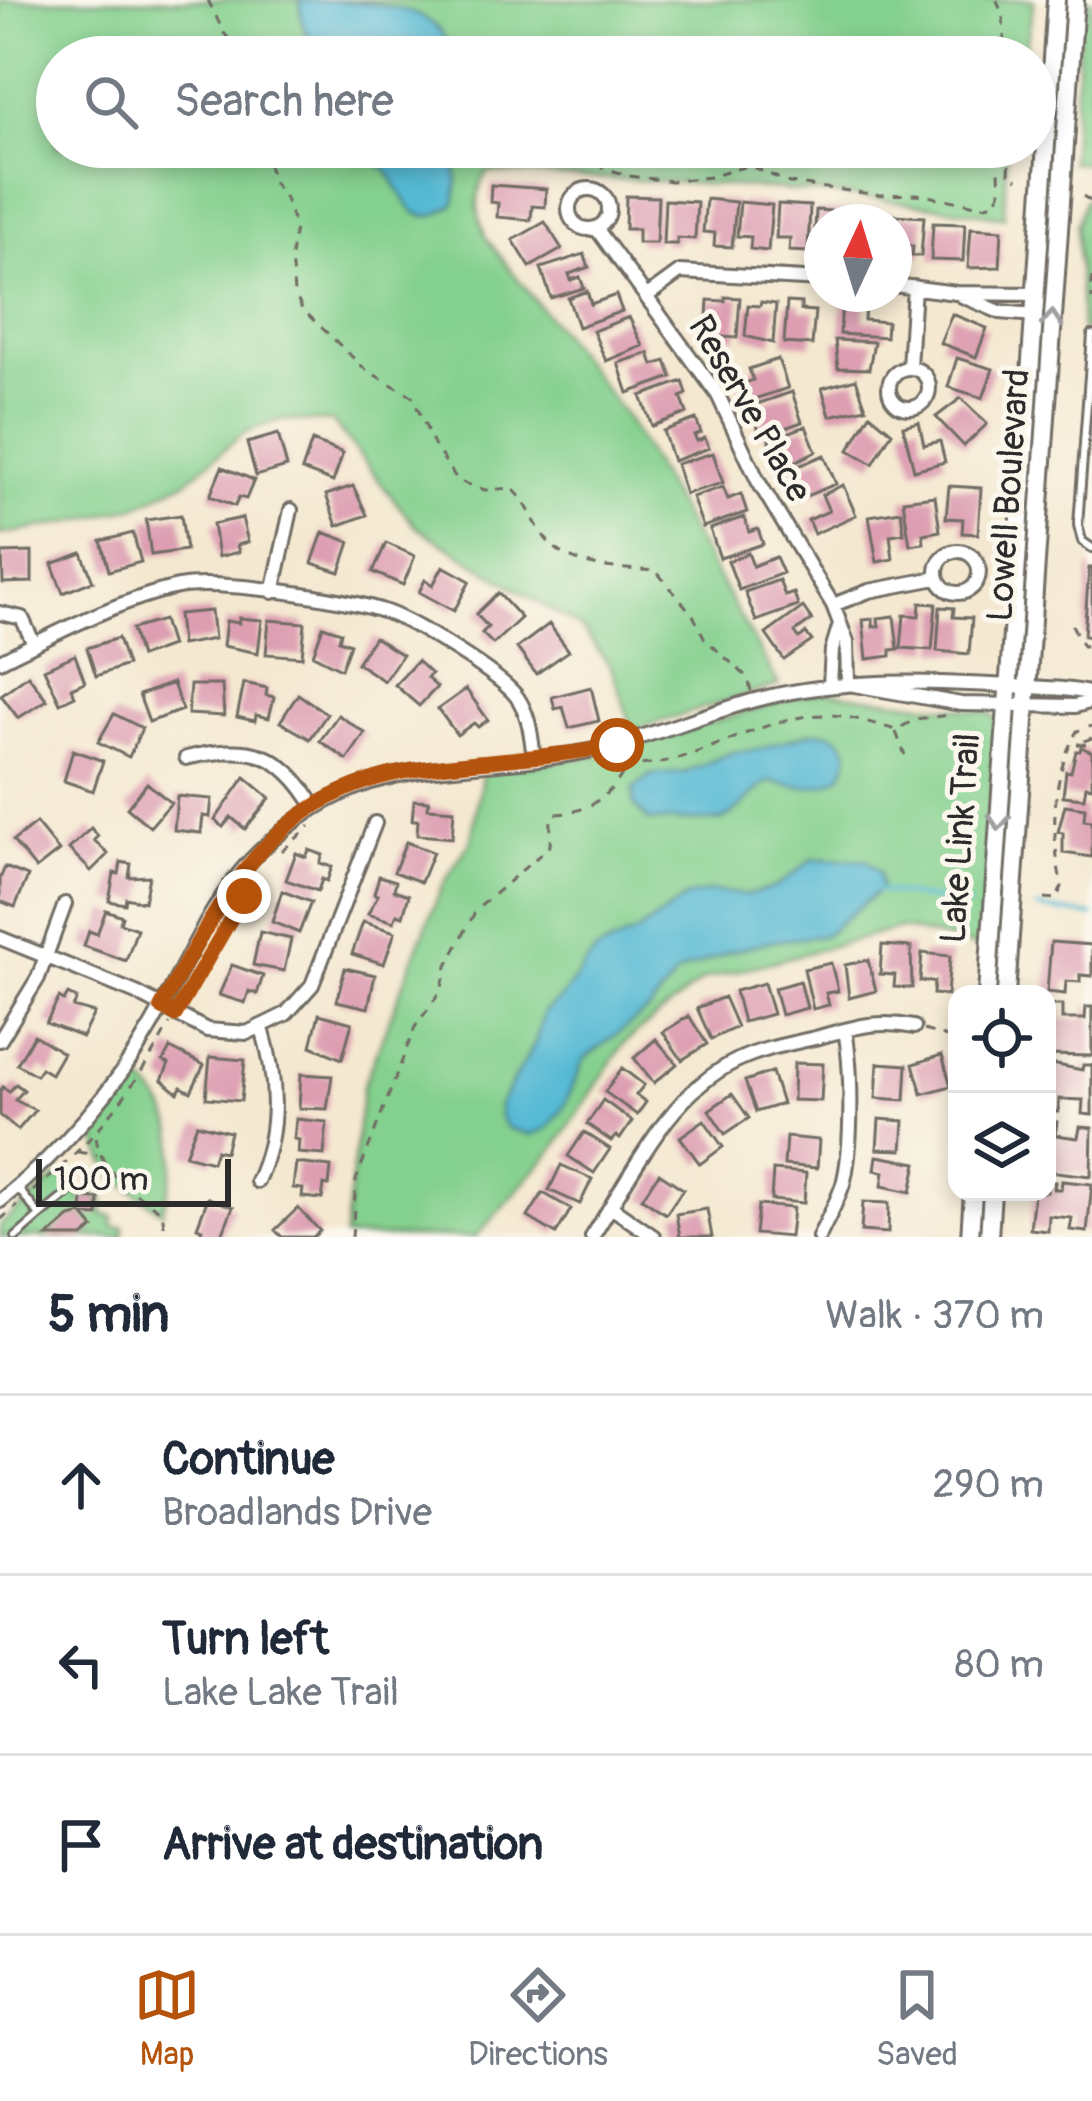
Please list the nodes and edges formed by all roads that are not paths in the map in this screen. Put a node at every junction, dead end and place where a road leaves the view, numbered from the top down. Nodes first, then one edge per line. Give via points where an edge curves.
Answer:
1 (1056, 0) edge
2 (1075, 0) edge
3 (1053, 36) edge
4 (1044, 168) edge
5 (596, 228) dead end
6 (804, 279) edge
7 (914, 287) joint
8 (956, 293) junction
9 (1035, 294) junction
10 (647, 296) junction
11 (1034, 315) junction
12 (1092, 335) edge
13 (909, 368) dead end
14 (291, 510) dead end
15 (1092, 548) edge
16 (937, 578) dead end
17 (273, 592) junction
18 (833, 605) junction
19 (0, 613) edge
20 (839, 627) junction
21 (34, 644) junction
22 (0, 661) edge
23 (848, 683) junction
24 (830, 685) junction
25 (1017, 696) junction
26 (1092, 698) edge
27 (186, 758) dead end
28 (533, 758) junction
29 (314, 813) junction
30 (375, 823) dead end
31 (65, 904) dead end
32 (0, 938) edge
33 (46, 956) junction
34 (988, 985) edge
35 (1006, 985) edge
36 (161, 1007) junction
37 (914, 1027) road end
38 (262, 1028) junction
39 (845, 1030) junction
40 (0, 1040) edge
41 (257, 1181) dead end
42 (21, 1193) junction
43 (67, 1194) dead end
44 (0, 1201) edge
45 (972, 1201) edge
46 (991, 1201) edge
47 (611, 1207) junction
48 (40, 1216) junction
49 (596, 1235) edge
50 (16, 1237) edge
51 (653, 1237) edge
52 (819, 1237) edge
53 (970, 1237) edge
54 (988, 1237) edge

1 - 3 main road, Lowell Boulevard
25 -> 2 main road, Lowell Boulevard
4 - 9 main road, Lowell Boulevard
5 - 10 street, Reserve Place
6 - 10 street via 680,272
7 - 8 street
7 - 13 street
8 - 9 street
8 - 11 street via 1000,312
9 - 11 main road, Lowell Boulevard
10 - 18 street, Reserve Place via 718,395 758,481
11 - 25 main road, Lowell Boulevard
12 - 15 lane via 1078,525
14 - 17 street
16 - 18 street
17 - 21 street via 175,587
17 - 28 street via 388,613 485,670 516,696
18 - 20 street, Reserve Place
19 - 21 street via 22,618
20 - 23 street, Reserve Place
20 - 24 street, Reserve Place
21 - 22 street
23 - 24 street
23 - 25 street via 956,682
23 - 25 street via 961,704
24 - 28 street via 587,751
25 - 26 street via 1075,706
25 -> 34 main road, Lowell Boulevard
25 - 35 main road, Lowell Boulevard
27 - 29 street via 230,749 268,758 299,780
28 - 29 street via 382,776
29 - 36 street via 252,858
30 - 38 street via 312,985
31 - 33 street
32 - 33 street
33 - 36 street
33 - 40 street
36 - 38 street via 226,1034
36 - 42 street via 97,1107
37 - 39 street via 887,1021
38 - 41 street via 274,1088
39 - 47 street via 716,1072 681,1102
39 - 52 street via 846,1162
42 - 44 street
42 - 48 lane
43 - 48 lane
45 - 53 main road
46 - 54 main road
47 - 49 street
47 - 51 street
48 - 50 lane

